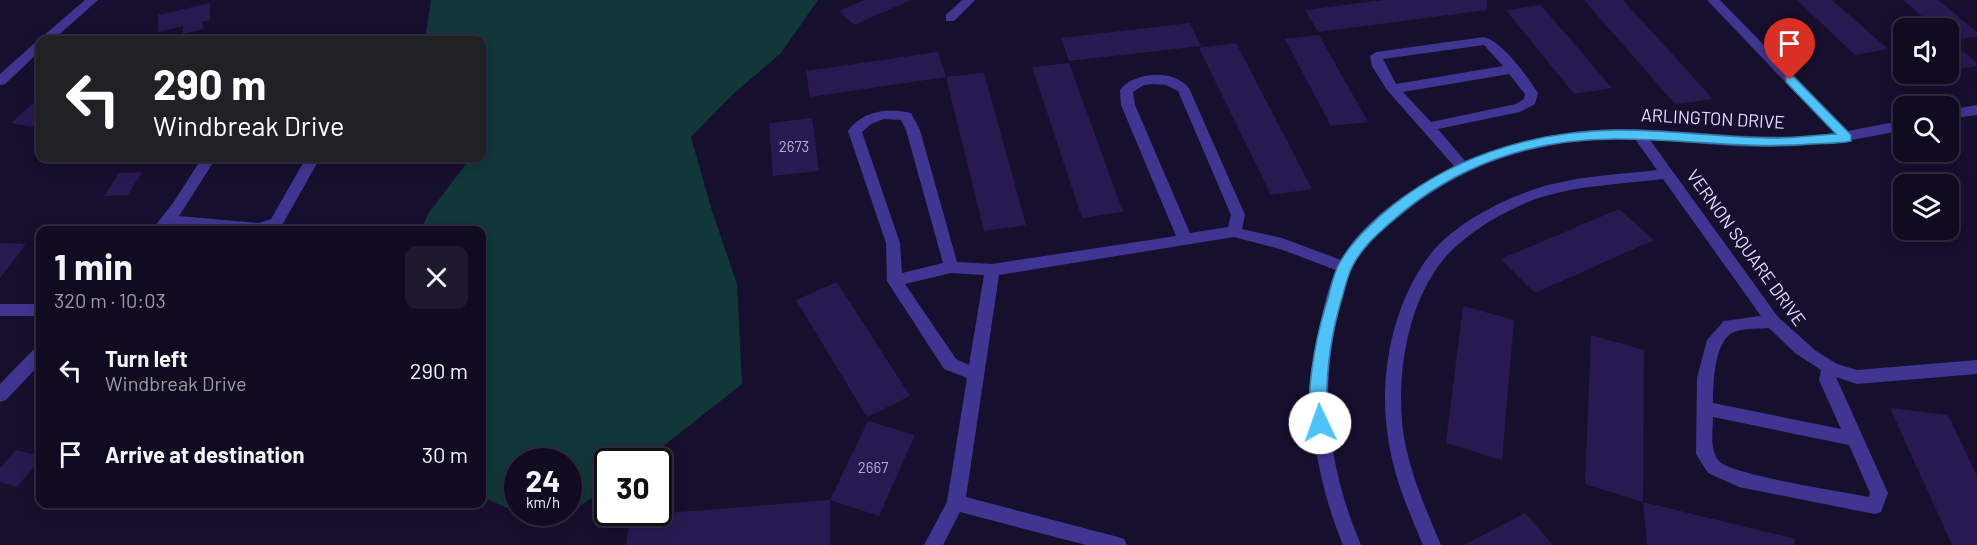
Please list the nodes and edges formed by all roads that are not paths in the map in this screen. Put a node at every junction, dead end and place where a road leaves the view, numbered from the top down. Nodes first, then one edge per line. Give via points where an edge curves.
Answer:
1 (107, 0) edge
2 (969, 0) edge
3 (1713, 0) edge
4 (90, 2) edge
5 (950, 18) dead end
6 (51, 36) edge
7 (36, 49) edge
8 (0, 62) edge
9 (17, 66) junction
10 (1513, 69) junction
11 (0, 81) edge
12 (1394, 89) junction
13 (1977, 110) edge
14 (1959, 113) edge
15 (1427, 127) junction
16 (1893, 127) edge
17 (1639, 135) junction
18 (1846, 138) junction
19 (207, 162) edge
20 (311, 162) edge
21 (1462, 166) junction
22 (1667, 174) junction
23 (163, 226) edge
24 (268, 226) edge
25 (1234, 232) junction
26 (1185, 240) junction
27 (951, 267) junction
28 (1345, 267) junction
29 (992, 270) junction
30 (895, 281) junction
31 (0, 310) edge
32 (36, 310) edge
33 (1773, 321) junction
34 (36, 358) edge
35 (1977, 367) edge
36 (1829, 368) junction
37 (976, 374) junction
38 (0, 395) edge
39 (1705, 408) junction
40 (1854, 439) junction
41 (956, 503) junction
42 (1348, 544) edge
43 (933, 545) edge
44 (1118, 545) edge
45 (1432, 545) edge

1 - 4 street
2 - 5 street
3 - 18 street
4 - 6 street
7 - 9 street
8 - 9 street
9 - 11 street
10 - 12 street
10 - 12 street via 1491,43 1484,41 1379,54 1376,60
10 - 15 street via 1532,93 1530,101 1520,108
12 - 15 street
13 - 14 street
15 - 21 street
16 - 18 street, ARLINGTON DRIVE
17 - 18 street, ARLINGTON DRIVE via 1769,143
17 - 21 street, ARLINGTON DRIVE via 1546,142 1500,152
17 - 22 street, VERNON SQUARE DRIVE
19 - 23 street
20 - 24 street via 276,223
21 - 28 street, ARLINGTON DRIVE via 1408,199 1363,240
22 - 33 street, VERNON SQUARE DRIVE
22 - 45 street via 1589,182 1520,200 1476,225 1439,255 1425,275 1402,332 1393,381 1394,422 1403,471
25 - 26 street
25 - 26 street via 1238,215 1183,88 1172,81 1136,82 1126,90 1128,105
25 - 28 street
26 - 29 street
27 - 29 street
27 - 30 street
27 - 30 street via 906,116 890,114 864,120 855,131 893,243
28 - 42 street, ARLINGTON DRIVE via 1325,331 1318,391 1325,461
29 - 37 street
30 - 37 street via 950,364
31 - 32 street
33 - 36 street, VERNON SQUARE DRIVE via 1795,346
33 - 39 street via 1730,325 1715,340 1705,378
34 - 38 street
35 - 36 street, VERNON SQUARE DRIVE via 1857,377
36 - 40 street via 1827,380
37 - 41 street
39 - 40 street
39 - 40 street via 1706,454 1714,468 1739,479 1875,506 1878,493
41 - 43 street
41 - 44 street

